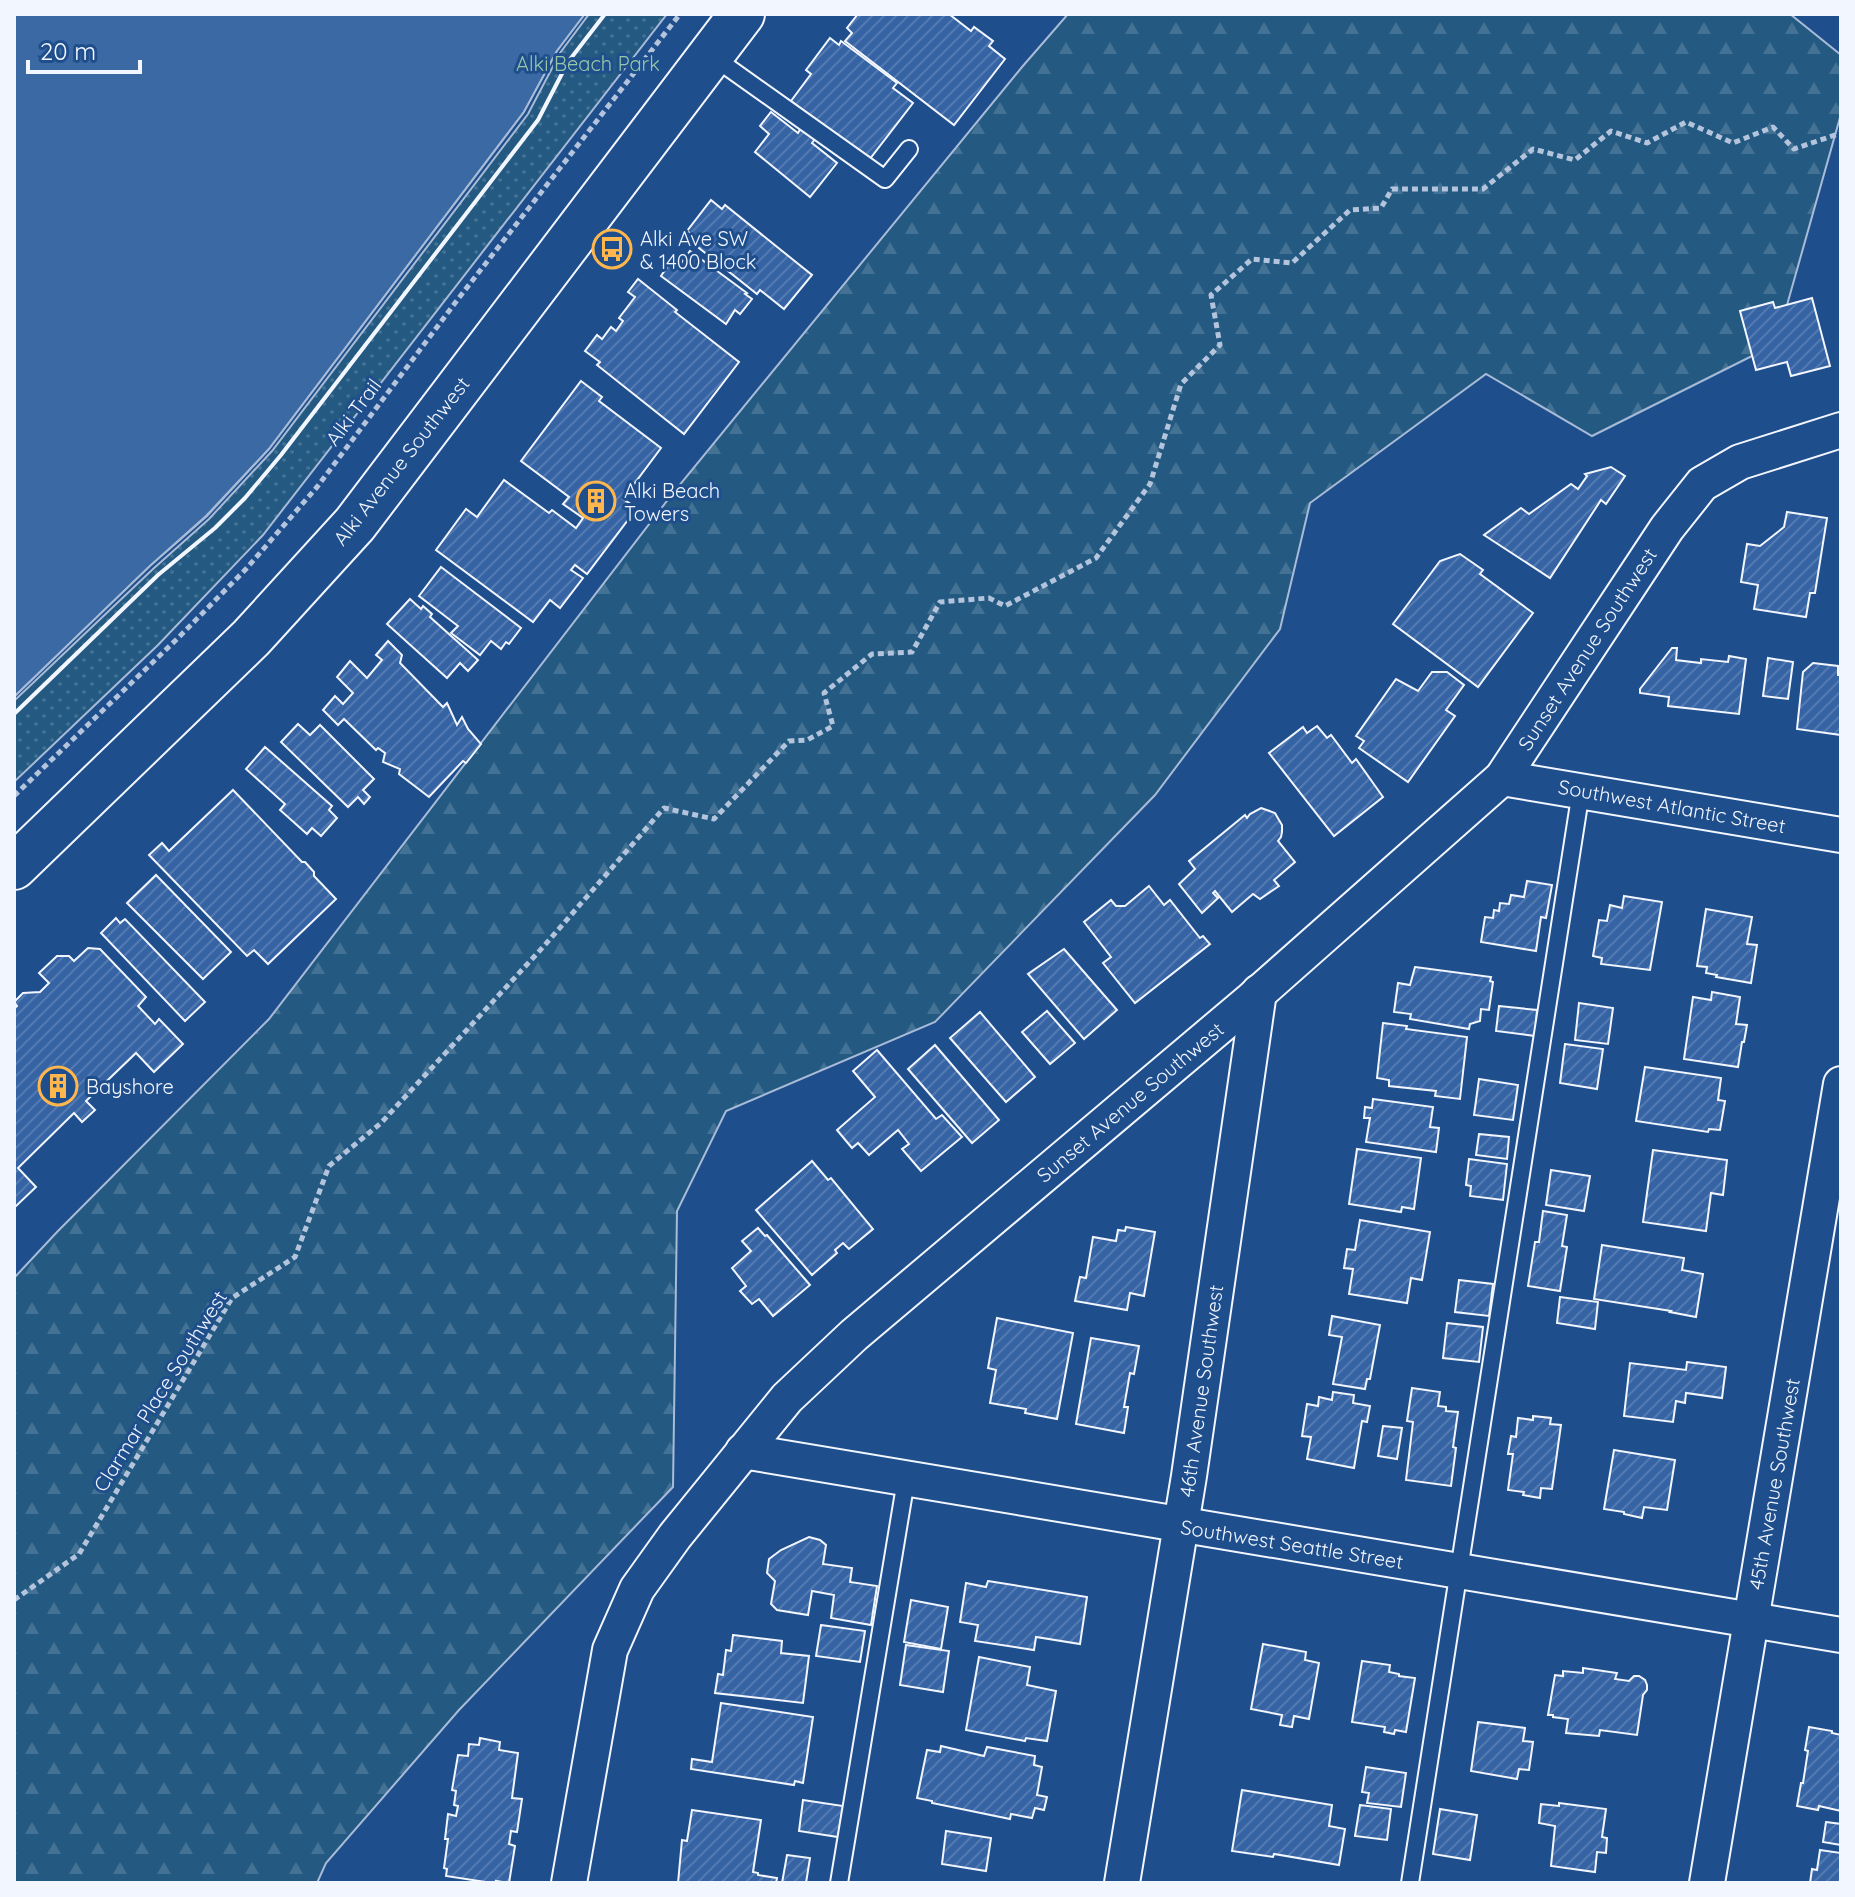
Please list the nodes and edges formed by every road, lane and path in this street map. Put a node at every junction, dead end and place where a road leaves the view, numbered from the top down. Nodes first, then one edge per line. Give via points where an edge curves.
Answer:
1 (680, 14) edge
2 (742, 14) edge
3 (711, 55) junction
4 (1841, 133) edge
5 (909, 149) dead end
6 (1841, 430) edge
7 (1502, 778) junction
8 (1581, 791) junction
9 (14, 796) edge
10 (1841, 835) edge
11 (14, 867) edge
12 (1259, 992) junction
13 (1841, 1084) edge
14 (743, 1451) junction
15 (906, 1480) junction
16 (1181, 1525) junction
17 (1458, 1571) junction
18 (14, 1600) edge
19 (1751, 1620) junction
20 (1841, 1635) edge
21 (569, 1883) edge
22 (839, 1883) edge
23 (1122, 1883) edge
24 (1410, 1883) edge
25 (1707, 1883) edge

1 - 9 path, Alki Trail via 307,498 235,580
2 - 3 main road, Alki Avenue Southwest
3 - 5 lane via 885,179
3 - 11 main road, Alki Avenue Southwest via 355,524 251,638
4 - 18 path, Clarmar Place Southwest via 1794,149 1773,127 1733,143 1686,122 1647,143 1611,131 1575,160 1533,149 1483,189 1392,189 1381,208 1350,210 1292,263 1252,259 1211,295 1220,345 1181,384 1150,484 1096,558 1005,606 989,598 940,602 912,652 872,654 824,693 833,726 807,740 789,741 714,819 664,808 381,1123 329,1166 295,1257 232,1298 79,1554
6 - 7 street, Sunset Avenue Southwest via 1740,462 1702,484 1667,528
7 - 8 street, Southwest Atlantic Street
7 - 12 street, Sunset Avenue Southwest
8 - 10 street, Southwest Atlantic Street
8 - 17 lane
12 - 14 street, Sunset Avenue Southwest via 854,1335 787,1398
12 - 16 street, 46th Avenue Southwest
13 - 19 street, 45th Avenue Southwest
14 - 15 street, Southwest Seattle Street
14 - 21 street, Sunset Avenue Southwest via 637,1589 610,1650
15 - 16 street, Southwest Seattle Street
15 - 22 lane
16 - 17 street, Southwest Seattle Street
16 - 23 street, 46th Avenue Southwest
17 - 19 street, Southwest Seattle Street
17 - 24 lane
19 - 20 street, Southwest Seattle Street
19 - 25 street, 45th Avenue Southwest

